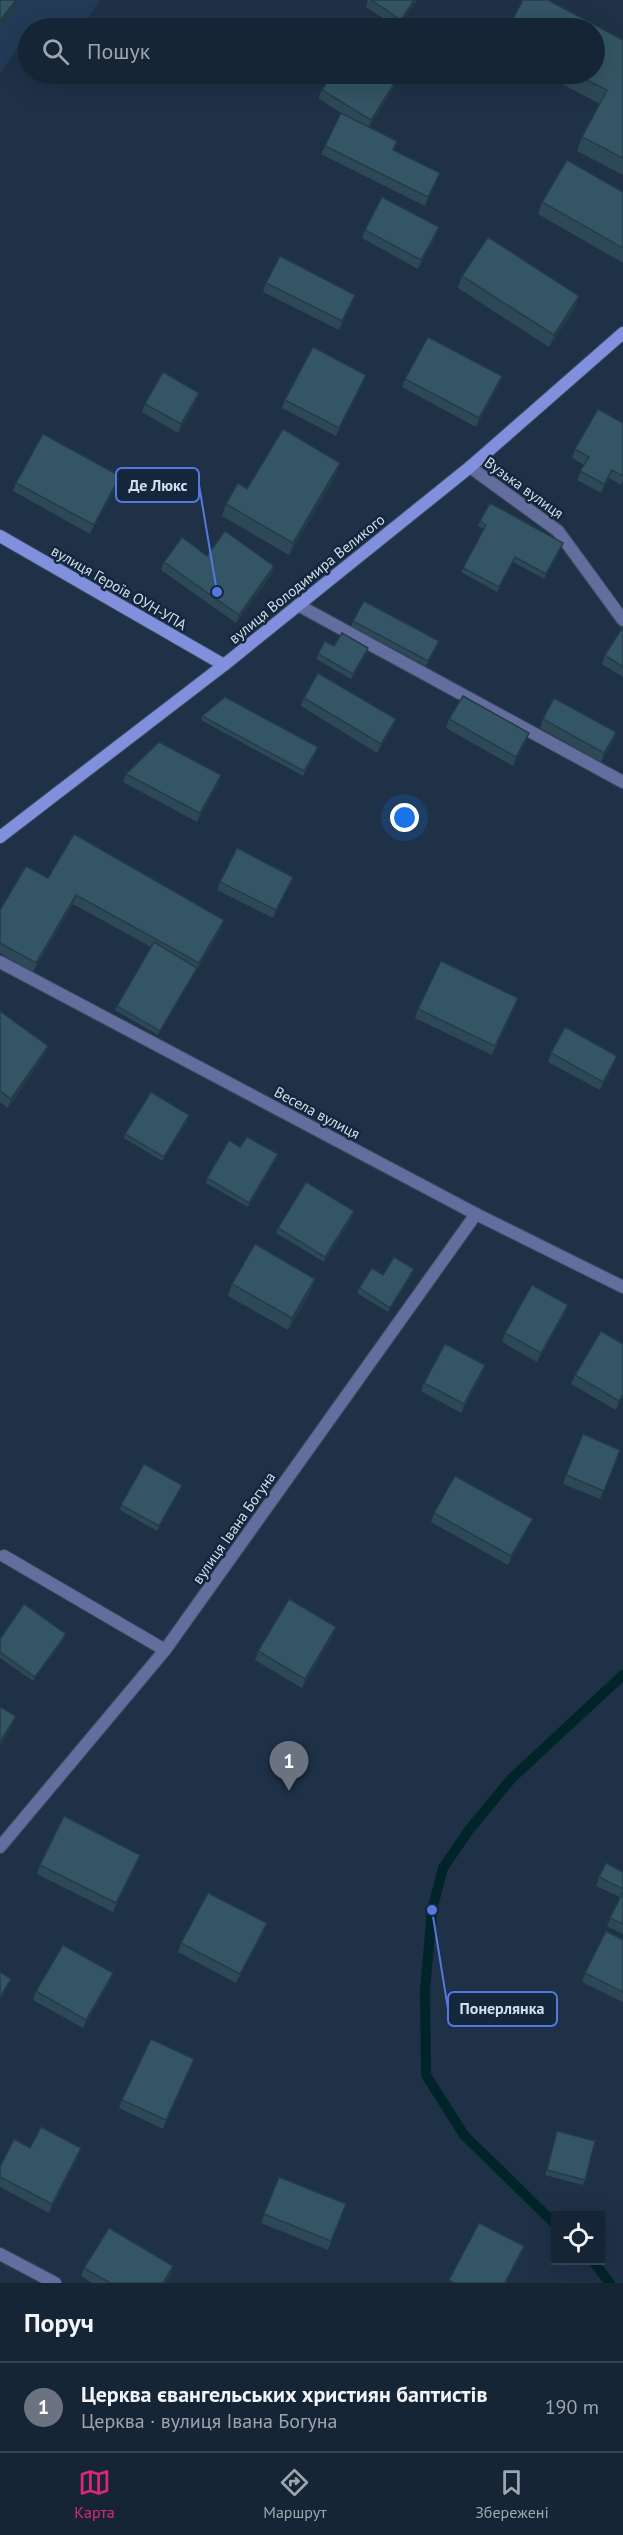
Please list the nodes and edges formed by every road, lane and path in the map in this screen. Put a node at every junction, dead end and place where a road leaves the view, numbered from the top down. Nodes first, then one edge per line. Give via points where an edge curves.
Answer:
1 (623, 333) edge
2 (470, 467) junction
3 (0, 536) edge
4 (298, 605) junction
5 (623, 620) edge
6 (224, 665) junction
7 (623, 782) edge
8 (0, 837) edge
9 (0, 962) edge
10 (476, 1214) junction
11 (623, 1287) edge
12 (4, 1556) dead end
13 (165, 1650) junction
14 (0, 1847) edge
15 (0, 2254) edge
16 (55, 2283) edge

1 - 2 street, вулиця Володимира Великого
2 - 4 street, вулиця Володимира Великого
2 - 5 street, Вузька вулиця via 558,531
3 - 6 street, вулиця Героїв ОУН-УПА
4 - 6 street, вулиця Володимира Великого
4 - 7 street
6 - 8 street, вулиця Володимира Великого
9 - 10 street, Весела вулиця
10 - 11 street, Весела вулиця
10 - 13 street, вулиця Івана Богуна
12 - 13 street
13 - 14 street, вулиця Івана Богуна
15 - 16 street

